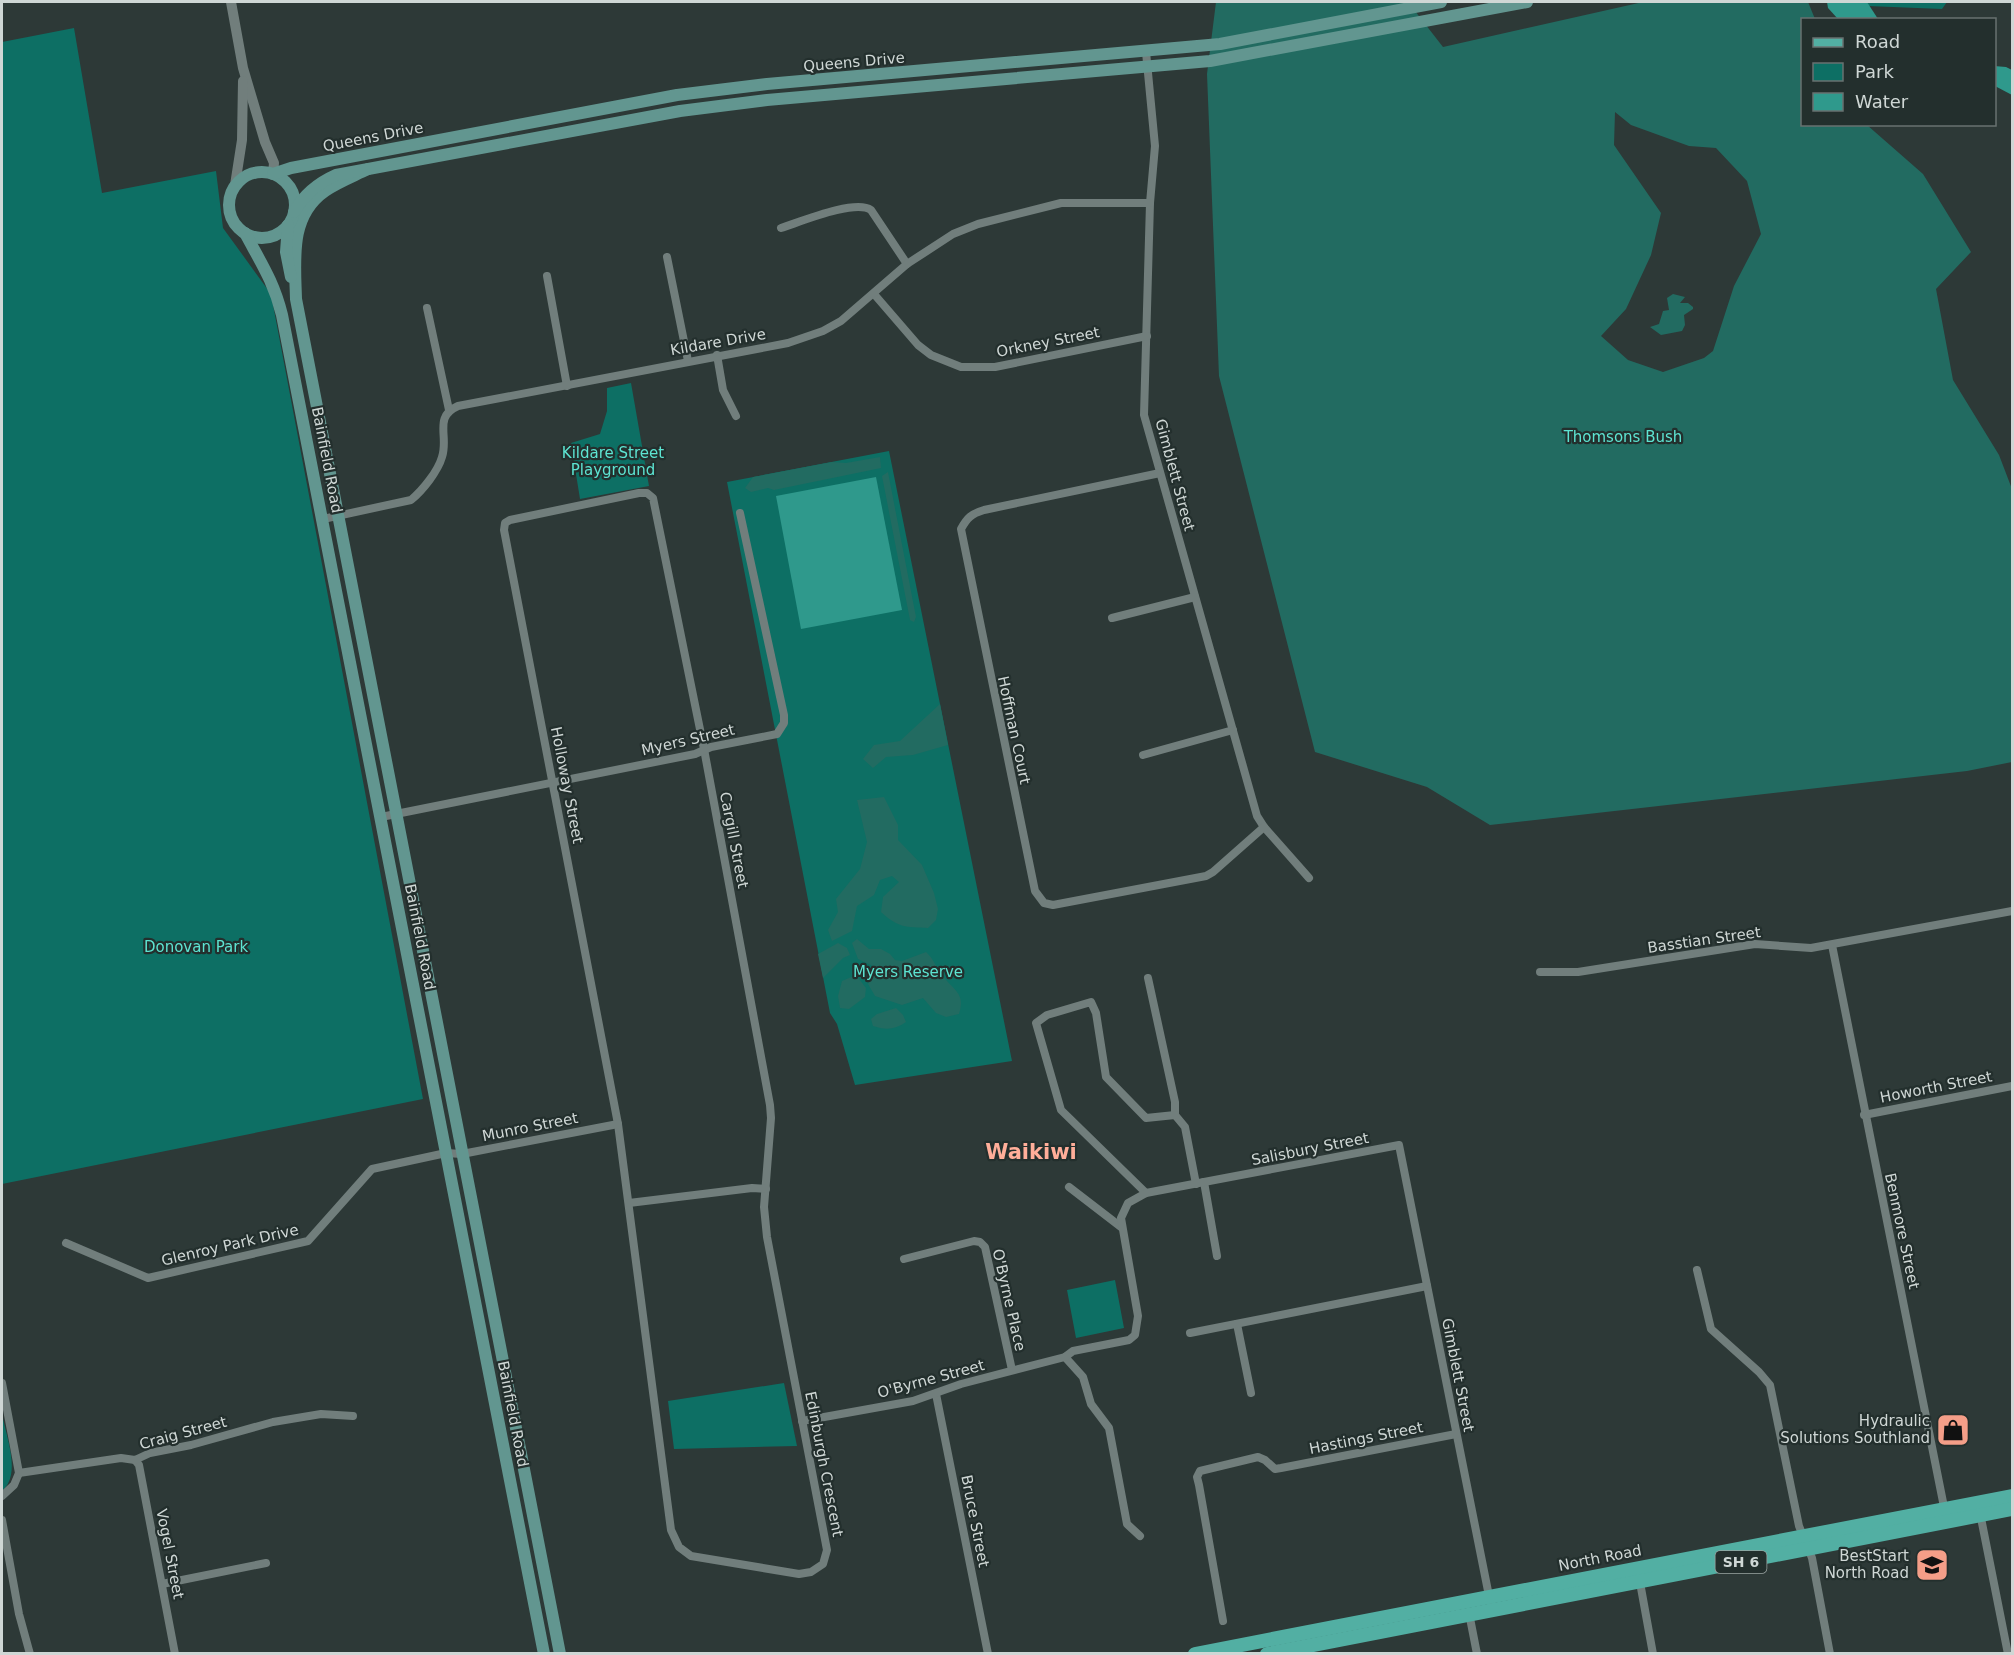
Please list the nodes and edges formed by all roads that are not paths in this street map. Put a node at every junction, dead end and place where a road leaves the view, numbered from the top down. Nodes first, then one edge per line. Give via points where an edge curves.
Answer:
1 (231, 2) edge
2 (1441, 2) edge
3 (1527, 2) edge
4 (1146, 52) junction
5 (1147, 67) junction
6 (243, 68) junction
7 (677, 95) junction
8 (680, 111) junction
9 (413, 144) junction
10 (416, 160) junction
11 (368, 169) junction
12 (273, 174) junction
13 (235, 185) junction
14 (1150, 203) junction
15 (294, 212) junction
16 (288, 225) junction
17 (781, 228) dead end
18 (245, 233) junction
19 (296, 236) joint
20 (667, 257) dead end
21 (907, 264) junction
22 (547, 276) dead end
23 (874, 294) junction
24 (296, 299) junction
25 (427, 308) dead end
26 (1146, 336) junction
27 (717, 355) junction
28 (688, 361) junction
29 (567, 386) junction
30 (449, 410) junction
31 (736, 416) dead end
32 (1160, 473) junction
33 (653, 498) joint
34 (740, 513) dead end
35 (338, 515) junction
36 (323, 519) junction
37 (1195, 597) junction
38 (1112, 618) dead end
39 (1233, 730) junction
40 (704, 749) junction
41 (1143, 755) dead end
42 (553, 782) junction
43 (396, 813) junction
44 (381, 817) junction
45 (1264, 827) junction
46 (1309, 878) dead end
47 (2013, 911) edge
48 (1832, 945) junction
49 (1540, 972) dead end
50 (1148, 978) dead end
51 (429, 986) junction
52 (415, 989) junction
53 (2013, 1086) edge
54 (1175, 1115) junction
55 (1864, 1115) junction
56 (618, 1124) junction
57 (1399, 1144) joint
58 (446, 1153) junction
59 (462, 1154) junction
60 (1200, 1183) junction
61 (1069, 1187) dead end
62 (766, 1189) junction
63 (1146, 1193) junction
64 (629, 1203) junction
65 (1121, 1227) junction
66 (66, 1243) dead end
67 (1217, 1256) dead end
68 (904, 1259) dead end
69 (1697, 1270) dead end
70 (1427, 1286) junction
71 (494, 1316) junction
72 (479, 1319) junction
73 (1238, 1324) junction
74 (1190, 1333) dead end
75 (1065, 1357) junction
76 (1011, 1370) junction
77 (2, 1383) edge
78 (1251, 1393) dead end
79 (936, 1394) junction
80 (353, 1416) dead end
81 (802, 1421) junction
82 (1456, 1434) junction
83 (135, 1460) junction
84 (19, 1473) junction
85 (2, 1496) edge
86 (2013, 1496) edge
87 (1979, 1509) junction
88 (2013, 1509) edge
89 (1945, 1515) junction
90 (2, 1520) edge
91 (1140, 1536) dead end
92 (1806, 1542) junction
93 (266, 1563) dead end
94 (543, 1567) junction
95 (528, 1570) junction
96 (1638, 1575) junction
97 (162, 1584) junction
98 (1490, 1603) junction
99 (1468, 1608) junction
100 (1223, 1620) dead end
101 (1297, 1645) edge
102 (30, 1653) edge
103 (176, 1653) edge
104 (544, 1653) edge
105 (560, 1653) edge
106 (988, 1653) edge
107 (1195, 1653) edge
108 (1268, 1653) edge
109 (1477, 1653) edge
110 (1653, 1653) edge
111 (1830, 1653) edge
112 (2008, 1653) edge

1 - 6 street, Bainfield Road
2 - 4 main road, Queens Drive via 1220,44
3 - 5 main road, Queens Drive via 1268,52
4 - 5 street, Gimblett Street
4 - 7 main road, Queens Drive
5 - 8 main road, Queens Drive
5 - 14 street, Gimblett Street via 1155,146
6 - 12 street, Bainfield Road via 274,163
6 - 13 street, Bainfield Road via 242,140
7 - 8 main road
7 - 9 main road, Queens Drive
8 - 10 main road, Queens Drive
9 - 10 main road
9 - 12 main road, Queens Drive
10 - 11 main road, Queens Drive
11 - 15 main road, Queens Drive via 324,180 300,200
11 - 19 main road, Queens Drive via 315,199 305,211
12 - 13 main road via 252,173
12 - 15 main road, Bainfield Road via 290,187
13 - 18 main road, Bainfield Road via 229,207 234,222
14 - 21 street, Kildare Drive via 1061,203 995,218 953,234
14 - 26 street, Gimblett Street
15 - 16 main road, Bainfield Road
16 - 18 main road via 268,237
16 - 24 main road, Bainfield Road via 286,260
17 - 21 street via 821,215 867,208
18 - 36 main road, Bainfield Road via 277,291
19 - 24 main road, Bainfield Road
20 - 28 street
21 - 23 street, Kildare Drive
22 - 29 street
23 - 26 street, Orkney Street via 931,356 961,367 995,367
23 - 27 street, Kildare Drive via 823,331 788,343
24 - 35 main road, Bainfield Road
25 - 30 street
26 - 32 street, Gimblett Street via 1144,416
27 - 28 street, Kildare Drive
27 - 31 street via 722,387
28 - 29 street, Kildare Drive
29 - 30 street, Kildare Drive
30 - 35 street via 444,418 442,459 417,495 406,502
32 - 37 street, Gimblett Street
32 - 45 street, Hoffman Court via 984,510 966,519 961,530 1035,891 1044,903 1053,905 1206,876
33 - 40 street, Cargill Street
33 - 42 street, Holloway Street via 639,493 505,523
34 - 40 street, Myers Street via 784,723 773,735
35 - 36 street
35 - 43 main road, Bainfield Road
36 - 44 main road, Bainfield Road
37 - 38 street
37 - 39 street, Gimblett Street
39 - 41 street
39 - 45 street, Gimblett Street
40 - 42 street, Myers Street via 696,754
40 - 62 street, Cargill Street via 770,1105
42 - 43 street, Myers Street
42 - 56 street, Holloway Street
43 - 44 street, Myers Street
43 - 51 main road, Bainfield Road
44 - 52 main road, Bainfield Road
45 - 46 street, Gimblett Street
47 - 48 street, Basstian Street
48 - 49 street, Basstian Street via 1798,948 1755,944 1578,972
48 - 55 street, Benmore Street
50 - 54 street
51 - 52 main road
51 - 59 main road, Bainfield Road
52 - 58 main road, Bainfield Road
53 - 55 street, Howorth Street
54 - 60 street via 1185,1127
54 - 63 street via 1146,1118 1106,1077 1091,1002 1047,1015 1036,1023 1061,1110
55 - 89 street, Benmore Street
56 - 59 street, Munro Street
56 - 64 street, Holloway Street
57 - 60 street, Salisbury Street
57 - 70 street, Gimblett Street
58 - 59 street, Munro Street
58 - 66 street, Glenroy Park Drive via 372,1169 315,1234 301,1243 148,1278
58 - 72 main road, Bainfield Road
59 - 71 main road, Bainfield Road
60 - 63 street, Salisbury Street
60 - 67 street
61 - 65 street
62 - 64 street
62 - 81 street, Edinburgh Crescent via 767,1237
63 - 65 street via 1128,1203 1120,1218
64 - 81 street, Edinburgh Crescent via 671,1530 685,1553 799,1574 811,1572 823,1563 826,1537
65 - 75 street, O'Byrne Street via 1138,1316 1135,1335 1128,1340 1072,1351
68 - 76 street, O'Byrne Place via 974,1241 985,1247
69 - 92 street via 1711,1329 1770,1385 1799,1526
70 - 73 street
70 - 82 street, Gimblett Street
71 - 72 main road
71 - 94 main road, Bainfield Road
72 - 95 main road, Bainfield Road
73 - 74 street
73 - 78 street
75 - 76 street, O'Byrne Street
75 - 91 street via 1083,1377 1091,1404 1109,1428 1127,1524
76 - 79 street, O'Byrne Street
77 - 84 street
79 - 81 street, O'Byrne Street
79 - 106 street, Bruce Street
80 - 83 street, Craig Street via 321,1414 273,1422
82 - 98 street, Gimblett Street
82 - 100 street, Hastings Street via 1275,1469 1258,1457 1200,1471 1197,1476
83 - 84 street, Craig Street via 121,1458
83 - 97 street, Vogel Street
84 - 85 street via 14,1485
86 - 87 main road, North Road / SH 6
87 - 88 main road, North Road / SH 6
87 - 89 main road, North Road / SH 6
87 - 112 street
89 - 92 main road, North Road / SH 6
90 - 102 street
92 - 96 main road, North Road / SH 6
92 - 111 street
93 - 97 street
94 - 95 main road
94 - 105 main road, Bainfield Road
95 - 104 main road, Bainfield Road
96 - 98 main road, North Road / SH 6
96 - 110 street
97 - 103 street, Vogel Street
98 - 99 main road, North Road / SH 6
99 - 101 main road, North Road / SH 6
99 - 109 street
101 - 107 main road, North Road / SH 6
101 - 108 main road, North Road / SH 6

